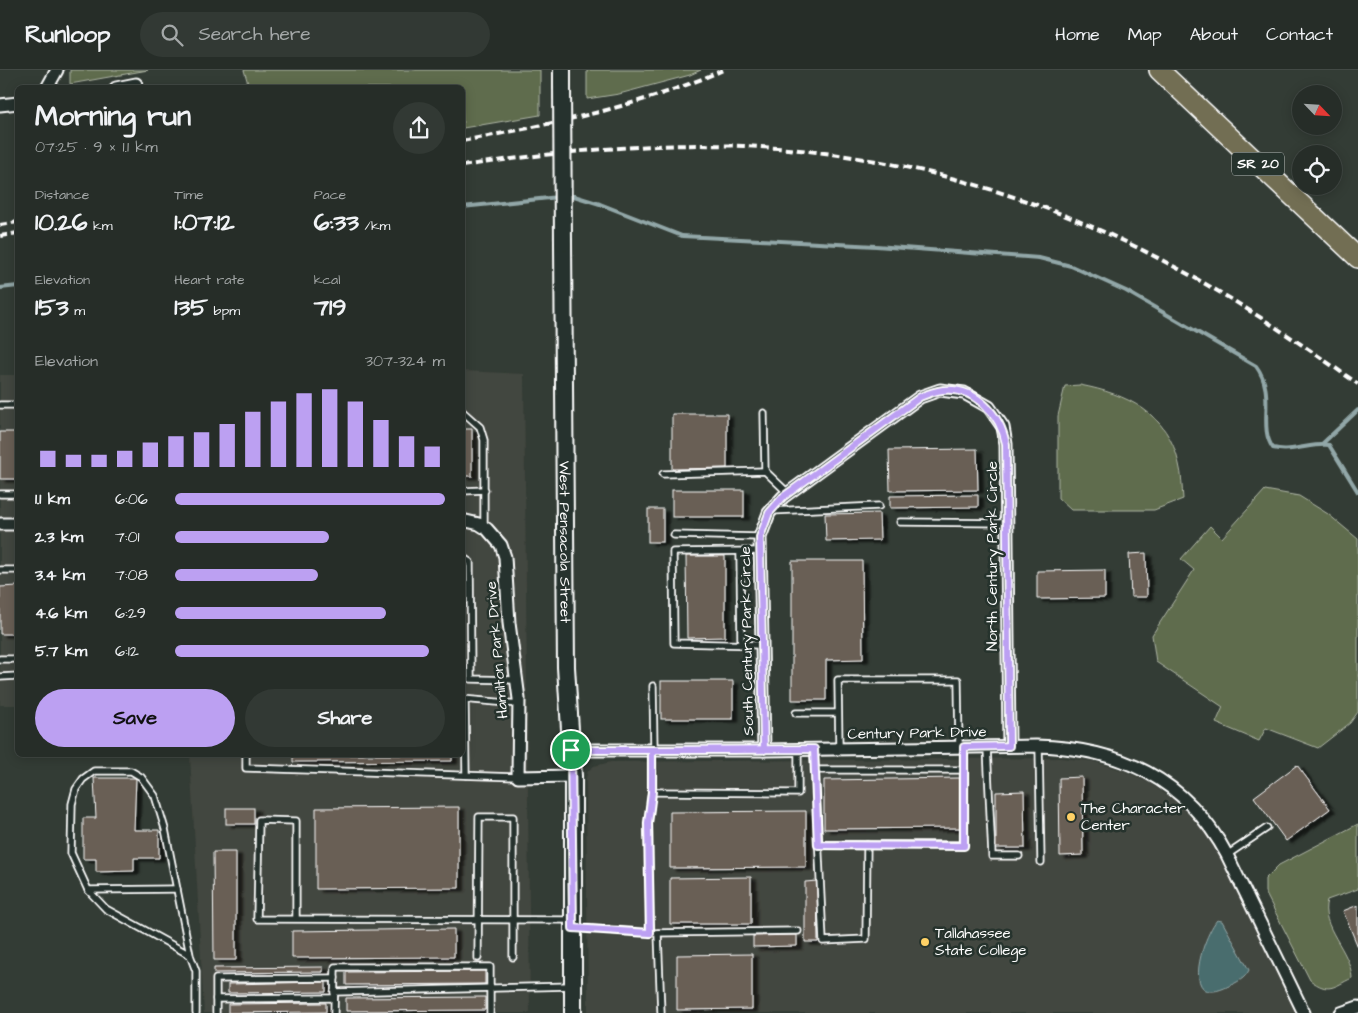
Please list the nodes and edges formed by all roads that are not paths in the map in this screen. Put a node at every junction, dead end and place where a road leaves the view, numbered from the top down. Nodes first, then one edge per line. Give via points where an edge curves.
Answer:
1 (57, 70) edge
2 (1159, 70) edge
3 (562, 78) edge
4 (136, 84) dead end
5 (49, 85) edge
6 (131, 85) edge
7 (15, 103) edge
8 (0, 105) edge
9 (1358, 258) edge
10 (0, 405) edge
11 (15, 405) edge
12 (764, 413) dead end
13 (465, 414) edge
14 (765, 471) junction
15 (663, 474) dead end
16 (484, 490) junction
17 (465, 491) edge
18 (788, 493) junction
19 (0, 494) edge
20 (15, 494) edge
21 (879, 506) dead end
22 (772, 509) junction
23 (465, 521) edge
24 (900, 522) dead end
25 (1007, 523) junction
26 (0, 524) edge
27 (15, 524) edge
28 (484, 527) junction
29 (674, 535) dead end
30 (760, 537) junction
31 (760, 551) junction
32 (740, 552) junction
33 (465, 559) edge
34 (0, 570) edge
35 (15, 570) edge
36 (741, 645) junction
37 (762, 645) junction
38 (0, 659) edge
39 (15, 659) edge
40 (15, 676) edge
41 (0, 677) edge
42 (517, 680) junction
43 (653, 686) dead end
44 (465, 698) edge
45 (519, 704) junction
46 (796, 713) dead end
47 (838, 713) junction
48 (465, 736) edge
49 (987, 746) junction
50 (1009, 746) junction
51 (1038, 746) junction
52 (961, 747) junction
53 (814, 749) junction
54 (839, 749) junction
55 (571, 750) junction
56 (653, 750) junction
57 (764, 750) junction
58 (798, 750) junction
59 (246, 757) edge
60 (815, 770) junction
61 (964, 770) junction
62 (466, 775) junction
63 (573, 776) junction
64 (518, 777) junction
65 (652, 792) junction
66 (1267, 828) dead end
67 (818, 845) junction
68 (866, 845) junction
69 (1227, 855) junction
70 (1019, 856) dead end
71 (1041, 862) dead end
72 (177, 889) junction
73 (88, 890) junction
74 (296, 919) junction
75 (478, 920) junction
76 (513, 920) junction
77 (573, 924) junction
78 (798, 931) dead end
79 (650, 933) junction
80 (658, 933) junction
81 (190, 955) junction
82 (513, 957) dead end
83 (478, 958) dead end
84 (334, 978) junction
85 (573, 986) junction
86 (490, 988) junction
87 (334, 995) junction
88 (216, 999) junction
89 (1358, 1006) edge
90 (196, 1013) edge
91 (216, 1013) edge
92 (334, 1013) edge
93 (490, 1013) edge
94 (573, 1013) edge
95 (661, 1013) edge
96 (1304, 1013) edge
97 (1341, 1013) edge

1 - 5 street
2 - 9 main road, SR 20
3 - 55 main road, West Pensacola Street, bridge via 566,667
4 - 6 street
7 - 8 street
10 - 11 lane
12 - 14 lane
13 - 16 lane via 480,427 484,440
14 - 15 lane
14 - 18 lane
16 - 17 lane
16 - 28 lane
18 - 22 street
18 - 25 street, North Century Park Circle via 920,397 940,390 956,391 976,398 989,408 1003,427
19 - 20 lane
21 - 22 lane
22 - 30 street, South Century Park Circle
23 - 28 street
24 - 25 lane
25 - 50 street, North Century Park Circle
26 - 27 street
28 - 42 street, Hamilton Park Drive via 496,537 505,557
29 - 30 lane
30 - 31 street, South Century Park Circle
31 - 32 lane
31 - 37 street, South Century Park Circle
32 - 36 lane
32 - 36 lane via 673,552 674,643
33 - 42 lane via 470,562 471,679
34 - 35 lane
36 - 37 lane
37 - 57 street, South Century Park Circle
38 - 39 lane
40 - 41 lane
42 - 45 street, Hamilton Park Drive
43 - 56 lane
44 - 45 lane
45 - 64 street, Hamilton Park Drive
46 - 47 lane
47 - 52 lane via 838,680 958,680
47 - 54 lane
48 - 62 lane
49 - 50 street, Century Park Drive
49 - 52 street, Century Park Drive
49 - 70 lane via 992,856
50 - 51 street, Century Park Drive
51 - 69 street, Century Park Drive via 1101,753 1152,775 1172,788 1200,816
51 - 71 lane
52 - 54 street, Century Park Drive
52 - 61 lane
53 - 54 street, Century Park Drive
53 - 58 street, Century Park Drive
53 - 60 lane
55 - 56 street, Century Park Drive
55 - 63 main road, West Pensacola Street
56 - 57 street, Century Park Drive
56 - 65 lane
57 - 58 street, Century Park Drive
58 - 65 lane via 798,793
59 - 62 lane via 246,768
60 - 61 lane
60 - 67 lane
61 - 68 lane via 964,846
62 - 64 lane
63 - 64 street
63 - 77 main road, West Pensacola Street
65 - 79 lane via 648,823
66 - 69 lane
67 - 68 lane
67 - 68 lane via 823,941 866,939
69 - 96 street, Century Park Drive
72 - 73 lane
72 - 73 lane via 155,796 141,776 131,771 99,769 84,779 72,804 71,853
72 - 81 lane
73 - 81 lane via 106,908
74 - 74 lane via 296,821 259,820 256,919
74 - 75 lane
75 - 76 lane
75 - 76 lane via 478,817 513,817
75 - 83 lane
76 - 77 lane
76 - 82 lane
77 - 79 lane
77 - 85 main road, West Pensacola Street
78 - 80 lane
79 - 80 lane
80 - 95 lane
81 - 90 lane via 196,971
84 - 86 lane via 335,967 490,967
84 - 87 lane
84 - 88 lane via 216,979
85 - 86 lane
85 - 94 main road, West Pensacola Street
86 - 87 lane
86 - 93 lane
87 - 88 lane
87 - 92 lane
88 - 91 lane
89 - 97 street

